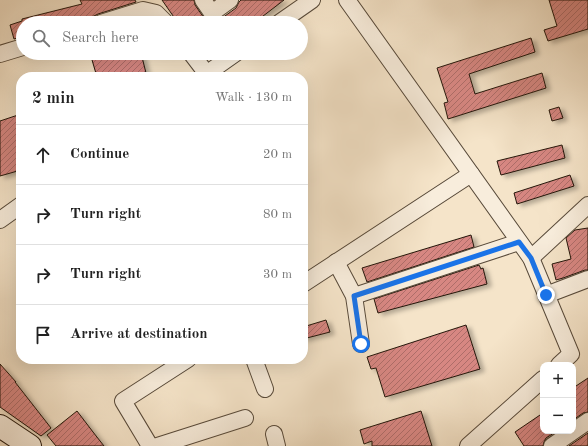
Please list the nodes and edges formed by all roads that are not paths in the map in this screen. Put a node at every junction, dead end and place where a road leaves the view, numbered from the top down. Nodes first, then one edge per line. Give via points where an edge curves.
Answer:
1 (203, 0) edge
2 (230, 0) edge
3 (312, 0) edge
4 (347, 0) edge
5 (124, 16) edge
6 (159, 16) edge
7 (289, 16) edge
8 (16, 49) edge
9 (0, 54) edge
10 (195, 60) edge
11 (226, 60) edge
12 (203, 72) edge
13 (209, 72) edge
14 (471, 174) junction
15 (588, 205) edge
16 (16, 209) edge
17 (0, 220) edge
18 (519, 242) junction
19 (531, 258) junction
20 (336, 262) junction
21 (588, 279) edge
22 (308, 281) edge
23 (546, 295) junction
24 (354, 296) junction
25 (361, 344) dead end
26 (562, 362) edge
27 (180, 364) edge
28 (256, 364) edge
29 (540, 382) edge
30 (265, 389) dead end
31 (245, 418) dead end
32 (588, 421) edge
33 (0, 426) edge
34 (30, 446) edge
35 (150, 446) edge
36 (157, 446) edge
37 (468, 446) edge
38 (552, 446) edge

1 - 2 street via 212,13
3 - 7 street
4 - 14 street
5 - 6 street via 144,10
8 - 9 street
10 - 12 street
11 - 13 street
14 - 18 street
14 - 20 street
15 - 19 street
16 - 17 street
18 - 19 street
18 - 24 street
19 - 23 street
20 - 22 street
20 - 24 street
21 - 23 street
23 - 26 street via 571,354
24 - 25 street
27 - 35 street via 123,401
28 - 30 street
29 - 37 street
31 - 36 street
32 - 38 street
33 - 34 street

